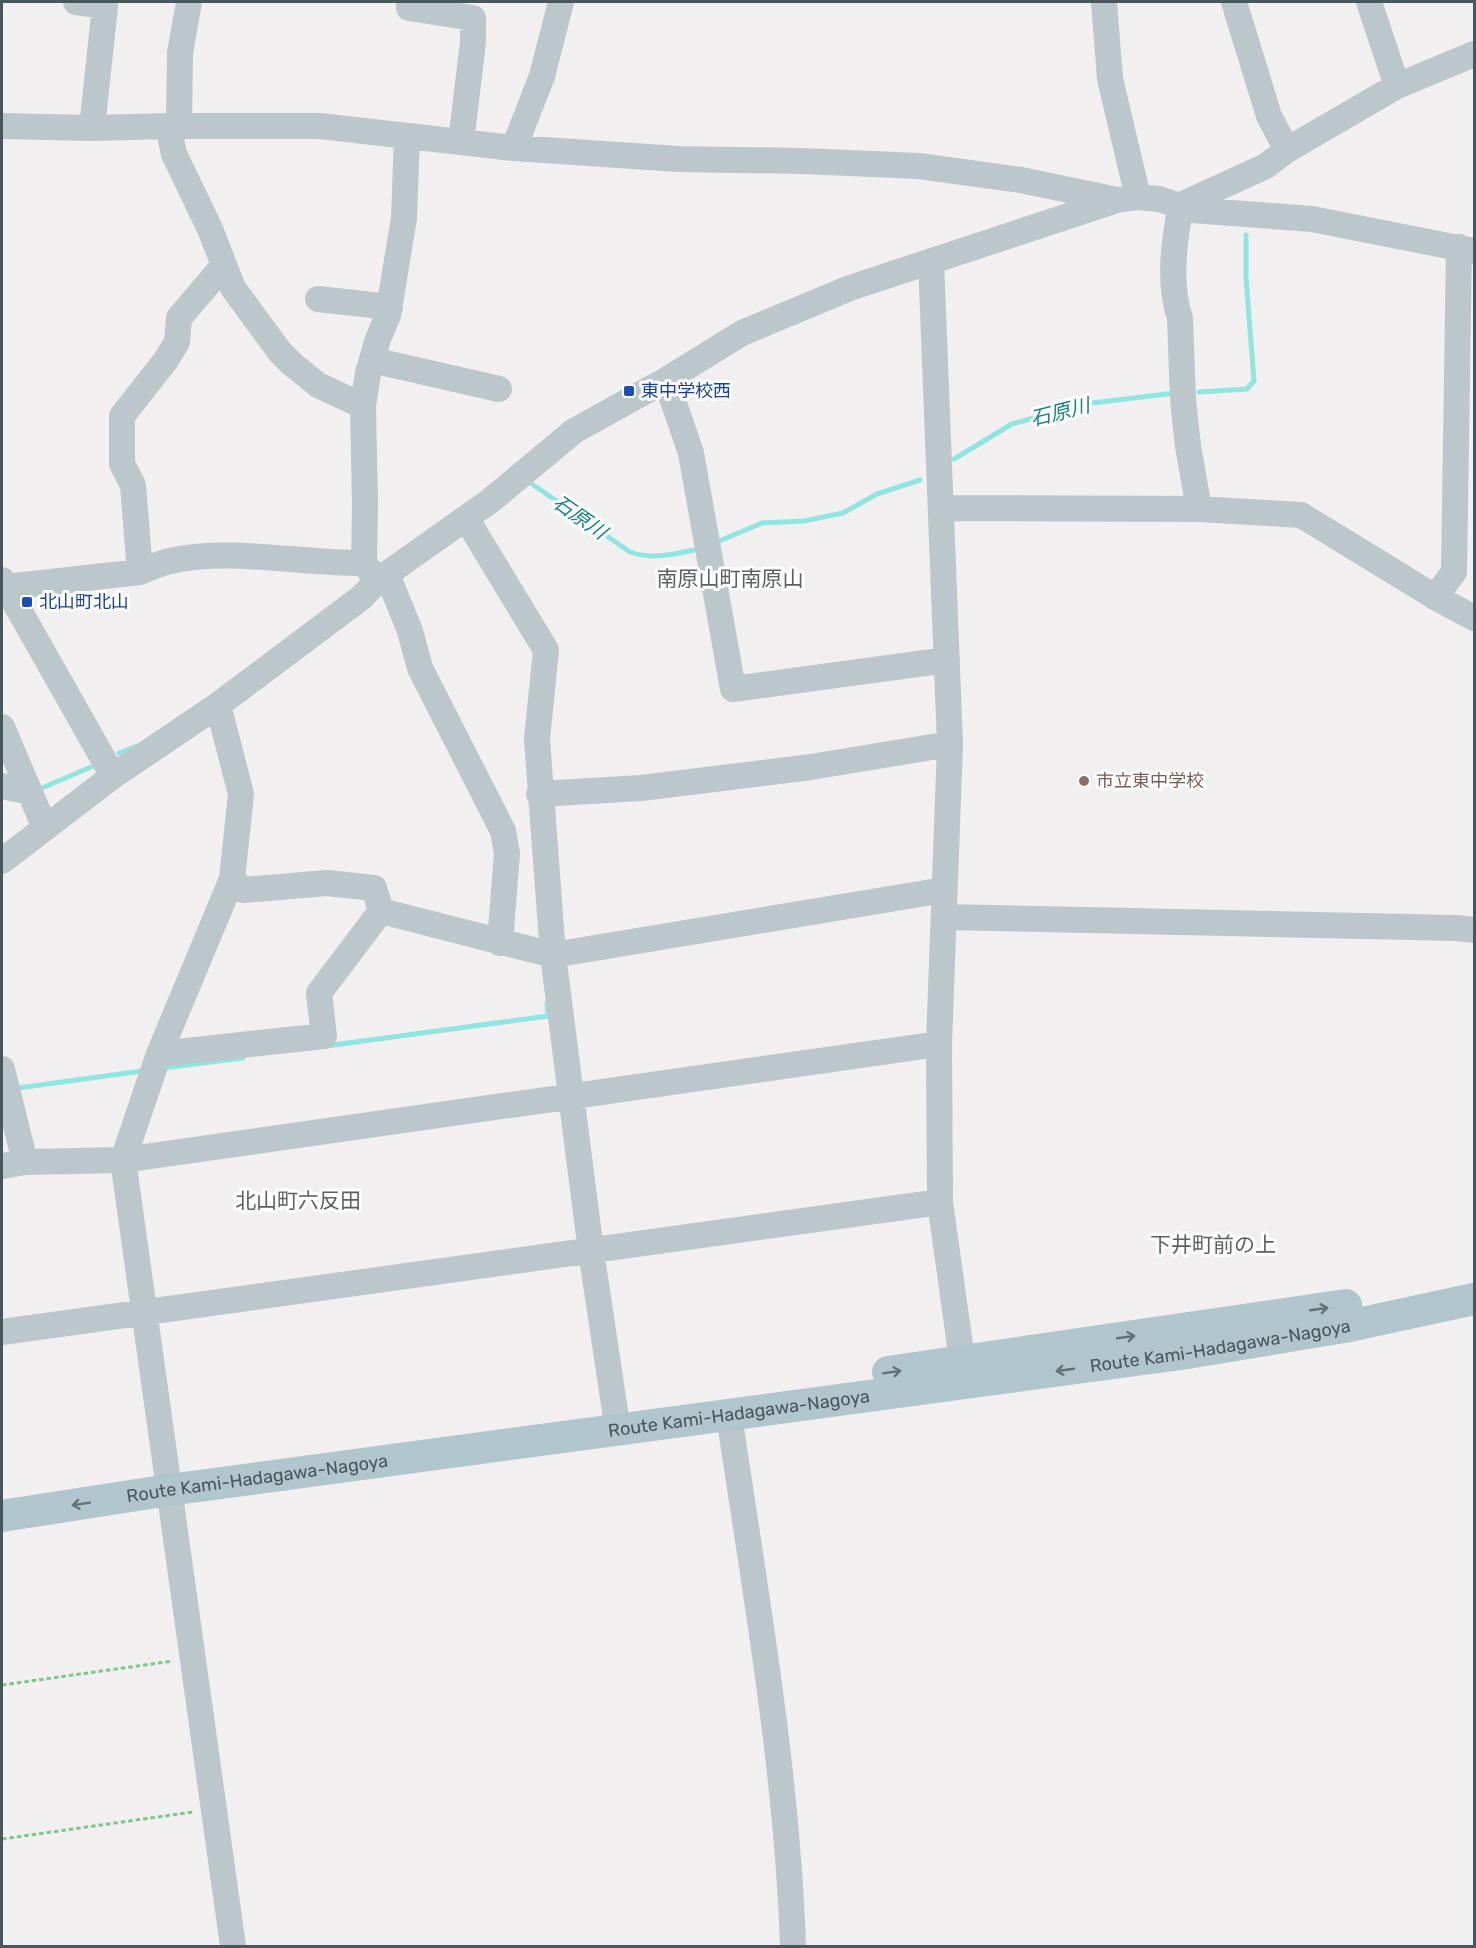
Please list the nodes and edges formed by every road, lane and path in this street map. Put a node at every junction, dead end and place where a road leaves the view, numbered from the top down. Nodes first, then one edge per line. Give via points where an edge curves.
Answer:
1 (76, 2) edge
2 (189, 2) edge
3 (409, 2) edge
4 (561, 2) edge
5 (1104, 2) edge
6 (1234, 2) edge
7 (1369, 2) edge
8 (1474, 54) edge
9 (1397, 86) junction
10 (2, 126) edge
11 (173, 126) junction
12 (92, 128) junction
13 (406, 136) junction
14 (461, 142) junction
15 (514, 148) junction
16 (1287, 150) junction
17 (1127, 199) junction
18 (1181, 205) junction
19 (1467, 249) edge
20 (931, 261) junction
21 (224, 265) junction
22 (318, 299) dead end
23 (390, 307) junction
24 (372, 360) junction
25 (666, 380) junction
26 (500, 389) dead end
27 (363, 406) junction
28 (942, 508) junction
29 (1199, 509) junction
30 (466, 518) junction
31 (140, 572) junction
32 (376, 573) junction
33 (3, 587) edge
34 (1435, 597) junction
35 (1474, 618) edge
36 (947, 660) junction
37 (218, 705) junction
38 (2, 727) edge
39 (950, 744) junction
40 (113, 776) junction
41 (2, 786) edge
42 (30, 792) junction
43 (539, 794) junction
44 (45, 828) junction
45 (2, 861) edge
46 (232, 879) junction
47 (944, 890) junction
48 (381, 912) junction
49 (944, 917) junction
50 (1474, 930) edge
51 (500, 943) junction
52 (553, 955) junction
53 (939, 1044) junction
54 (159, 1054) junction
55 (2, 1069) edge
56 (572, 1096) junction
57 (123, 1160) junction
58 (13, 1164) edge
59 (940, 1202) junction
60 (591, 1251) junction
61 (1474, 1279) edge
62 (1474, 1299) edge
63 (144, 1313) junction
64 (2, 1332) edge
65 (963, 1372) junction
66 (615, 1411) junction
67 (729, 1415) junction
68 (168, 1482) junction
69 (2, 1493) edge
70 (2, 1515) edge
71 (193, 1659) junction
72 (2, 1685) edge
73 (213, 1809) junction
74 (2, 1839) edge
75 (233, 1947) edge
76 (793, 1947) edge

1 - 12 street via 105,6
2 - 11 street
3 - 14 street via 409,8 473,18
4 - 15 street via 542,76
5 - 17 street
6 - 16 street via 1269,116
7 - 9 street
8 - 9 street
9 - 16 street
10 - 12 street
11 - 12 street
11 - 13 street via 320,126
11 - 21 street via 174,154
13 - 14 street
13 - 23 street via 404,218
14 - 15 street
15 - 17 street via 678,159 919,166
16 - 18 street via 1266,166
17 - 18 street via 1159,199
17 - 20 street
18 - 19 street via 1192,210 1312,219
18 - 29 street via 1173,246 1176,308 1180,318 1188,446
19 - 34 street via 1454,572
20 - 25 street via 850,288 742,333
20 - 28 street
21 - 27 street via 233,288 280,352 318,385
21 - 31 street via 179,318 177,342 122,416 122,464 133,485
22 - 23 street
23 - 24 street
24 - 26 street
24 - 27 street
25 - 30 street via 574,431
25 - 36 street via 691,453 733,689
27 - 32 street via 365,505
28 - 29 street
28 - 36 street
29 - 34 street via 1301,515
30 - 32 street
30 - 43 street via 546,650 537,739
31 - 32 street via 170,561 220,555 333,563
31 - 33 street
32 - 37 street via 362,597
32 - 51 street via 410,631 420,668 503,831 507,853
33 - 40 street
34 - 35 street
36 - 39 street
37 - 40 street
37 - 46 street via 241,794
38 - 42 street
39 - 43 street via 811,767 641,788
39 - 47 street
40 - 44 street
41 - 42 street
42 - 44 street
43 - 52 street
44 - 45 street
46 - 48 street via 243,890 327,883 374,888
46 - 54 street
47 - 49 street
47 - 52 street
48 - 51 street
48 - 54 street via 319,993 324,1035
49 - 50 street
49 - 53 street
51 - 52 street
52 - 56 street
53 - 56 street
53 - 59 street
54 - 57 street
55 - 58 street
56 - 57 street
56 - 60 street
57 - 58 street
57 - 63 street
59 - 60 street
59 - 65 street
60 - 63 street
60 - 66 street
65 -> 61 main road, Route Kami-Hadagawa-Nagoya via 1383,1300
62 -> 65 main road, Route Kami-Hadagawa-Nagoya via 1321,1331 1181,1354
63 - 64 street
63 - 68 street
66 -> 65 main road, Route Kami-Hadagawa-Nagoya
65 - 67 main road, Route Kami-Hadagawa-Nagoya
66 - 68 main road, Route Kami-Hadagawa-Nagoya
67 - 68 main road, Route Kami-Hadagawa-Nagoya
67 - 76 street via 774,1731 791,1887
68 - 69 main road, Route Kami-Hadagawa-Nagoya via 79,1482
68 -> 70 main road, Route Kami-Hadagawa-Nagoya
68 - 71 street
71 - 72 path
71 - 73 street
73 - 74 path
73 - 75 street

